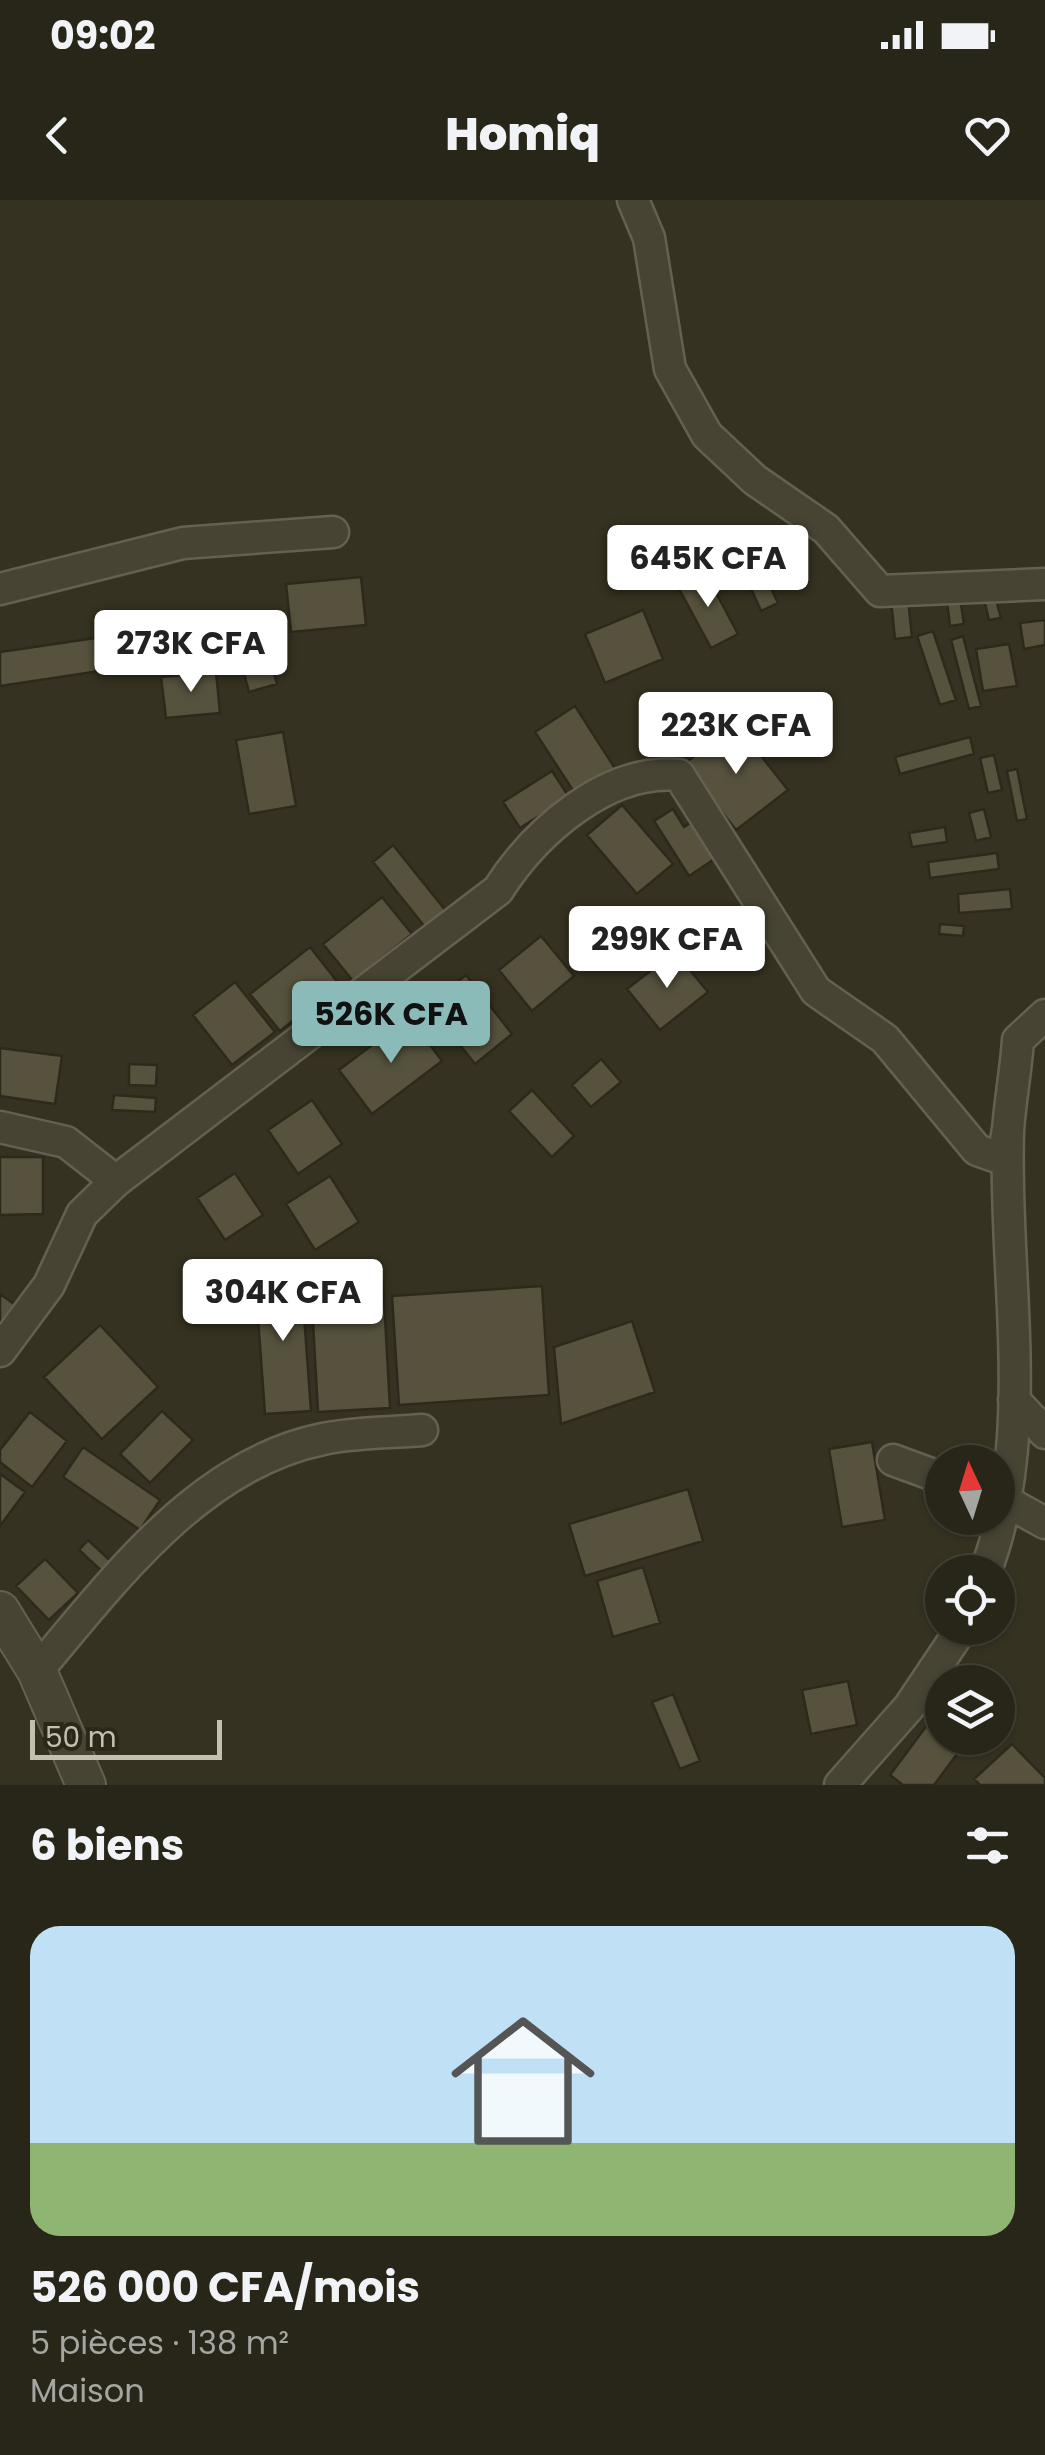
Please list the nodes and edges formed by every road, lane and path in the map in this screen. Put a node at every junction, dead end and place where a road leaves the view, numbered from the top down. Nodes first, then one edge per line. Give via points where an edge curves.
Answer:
1 (633, 200) edge
2 (333, 532) dead end
3 (1045, 584) edge
4 (0, 589) edge
5 (1045, 1015) edge
6 (0, 1128) edge
7 (1008, 1129) junction
8 (104, 1174) junction
9 (0, 1350) edge
10 (1014, 1400) junction
11 (422, 1430) dead end
12 (1045, 1433) edge
13 (1008, 1445) edge
14 (893, 1460) dead end
15 (925, 1472) edge
16 (1015, 1506) edge
17 (1045, 1523) edge
18 (0, 1612) edge
19 (951, 1645) edge
20 (37, 1670) junction
21 (86, 1785) edge
22 (840, 1785) edge

1 - 3 street via 649,238 670,369 719,451 826,529 880,591
2 - 4 street via 183,543
5 - 7 street via 1018,1040
6 - 8 street via 66,1142
7 - 8 street via 1003,1158 977,1150 885,1039 816,991 678,775 650,772 596,791 514,866 498,890
7 - 10 street
8 - 9 street via 49,1285
10 - 12 street
10 - 13 street
11 - 20 street via 323,1439 260,1459 187,1508
14 - 15 street
16 - 17 street
18 - 20 street
19 - 22 street via 909,1707
20 - 21 street

